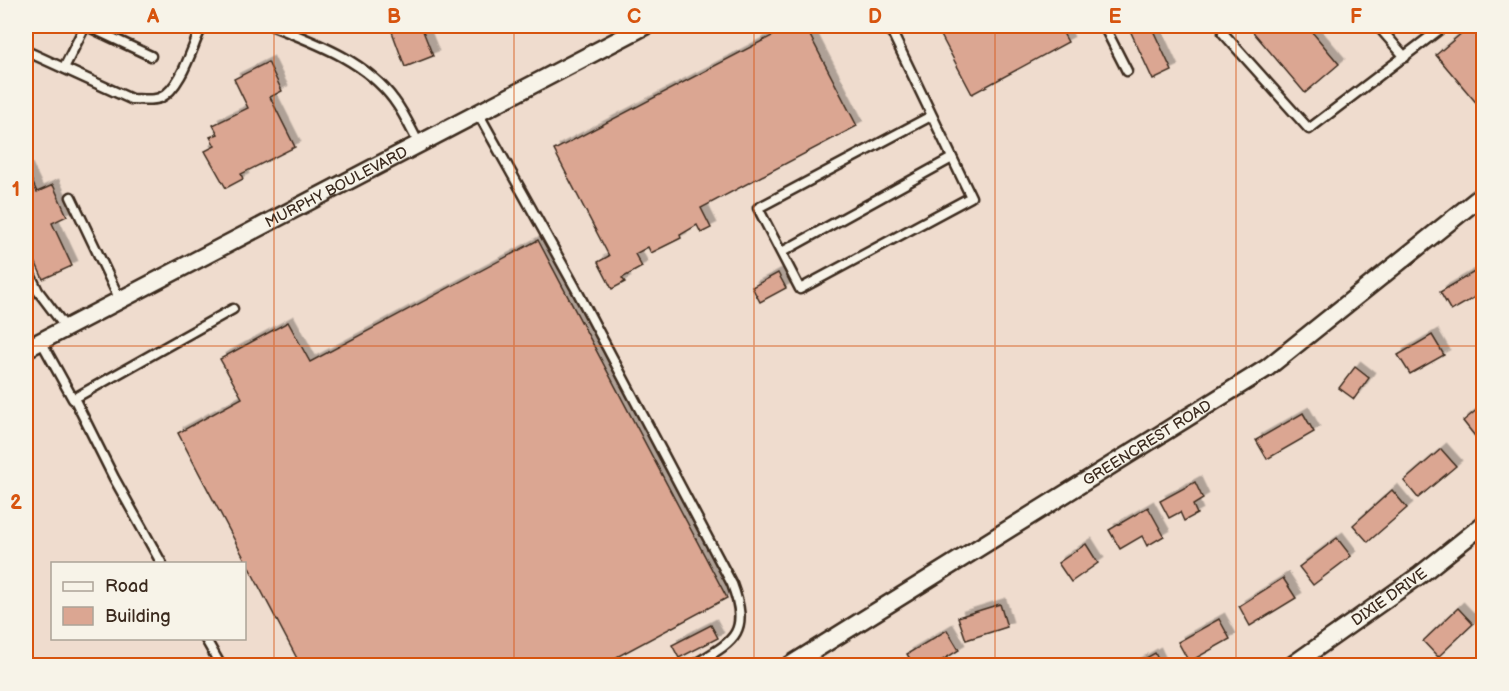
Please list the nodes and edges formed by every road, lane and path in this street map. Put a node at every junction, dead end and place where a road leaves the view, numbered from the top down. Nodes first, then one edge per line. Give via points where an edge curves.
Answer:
1 (86, 26) edge
2 (204, 26) edge
3 (273, 26) edge
4 (645, 26) edge
5 (890, 26) edge
6 (1104, 26) edge
7 (1378, 26) edge
8 (1444, 26) edge
9 (1223, 33) dead end
10 (26, 51) edge
11 (151, 56) dead end
12 (1405, 57) junction
13 (64, 68) junction
14 (1127, 71) dead end
15 (478, 113) junction
16 (931, 116) junction
17 (419, 144) junction
18 (952, 158) junction
19 (1484, 194) edge
20 (71, 197) dead end
21 (782, 252) junction
22 (26, 266) edge
23 (120, 300) junction
24 (233, 309) dead end
25 (66, 327) junction
26 (41, 341) junction
27 (26, 349) edge
28 (74, 398) junction
29 (1484, 524) edge
30 (161, 562) edge
31 (206, 640) edge
32 (221, 666) edge
33 (692, 666) edge
34 (789, 666) edge
35 (1291, 666) edge

1 - 11 lane
1 - 13 lane
2 - 13 lane via 175,85 159,98 131,99
3 - 17 lane via 352,62 374,78 394,99
4 - 15 street, MURPHY BOULEVARD
5 - 16 lane
6 - 14 lane
7 - 12 lane
8 - 12 lane
9 - 12 lane via 1309,129
10 - 13 lane
15 - 17 street, MURPHY BOULEVARD
15 - 33 lane via 575,287 739,601 737,631 728,644
16 - 18 lane
16 - 21 lane via 758,208
17 - 23 street, MURPHY BOULEVARD
18 - 21 lane
18 - 21 lane via 971,197 800,289
19 - 34 street, GREENCREST ROAD via 1267,368
20 - 23 lane
22 - 25 lane via 38,291
23 - 25 street, MURPHY BOULEVARD
24 - 28 lane
25 - 26 street, MURPHY BOULEVARD
26 - 27 street, MURPHY BOULEVARD
26 - 28 lane
28 - 30 lane
29 - 35 street, DIXIE DRIVE via 1420,575
31 - 32 lane

